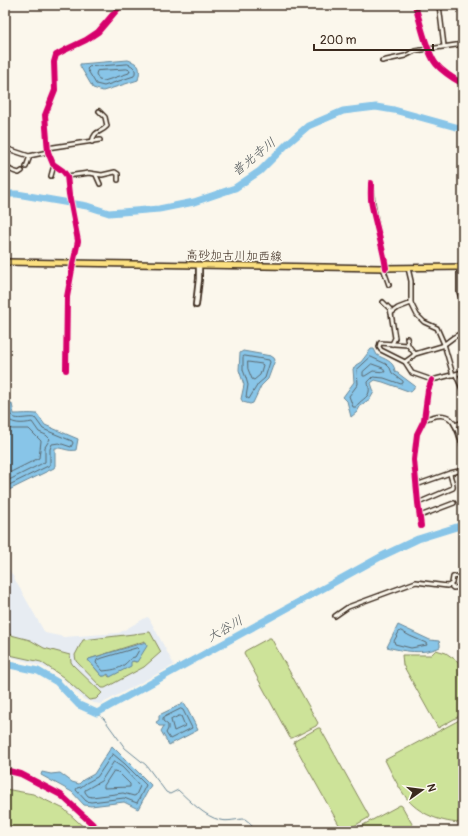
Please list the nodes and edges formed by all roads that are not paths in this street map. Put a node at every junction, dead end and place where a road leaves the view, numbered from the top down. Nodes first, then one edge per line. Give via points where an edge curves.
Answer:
1 (121, 5) edge
2 (415, 5) edge
3 (439, 5) edge
4 (461, 5) edge
5 (463, 12) edge
6 (463, 44) edge
7 (444, 46) junction
8 (429, 49) junction
9 (382, 61) dead end
10 (463, 84) edge
11 (99, 111) dead end
12 (100, 140) dead end
13 (92, 142) junction
14 (5, 149) edge
15 (47, 150) junction
16 (30, 156) junction
17 (5, 163) edge
18 (54, 165) junction
19 (26, 167) dead end
20 (22, 172) dead end
21 (96, 174) junction
22 (51, 176) dead end
23 (67, 176) junction
24 (118, 180) dead end
25 (371, 183) dead end
26 (100, 184) dead end
27 (5, 262) edge
28 (73, 264) junction
29 (199, 265) junction
30 (461, 267) edge
31 (385, 268) junction
32 (408, 268) junction
33 (389, 285) dead end
34 (383, 302) dead end
35 (411, 303) junction
36 (463, 304) edge
37 (196, 305) dead end
38 (391, 313) junction
39 (463, 332) edge
40 (407, 338) dead end
41 (392, 344) junction
42 (444, 344) junction
43 (408, 345) junction
44 (415, 354) junction
45 (405, 362) junction
46 (66, 370) dead end
47 (463, 372) edge
48 (455, 375) junction
49 (432, 380) junction
50 (463, 390) edge
51 (424, 420) junction
52 (463, 422) edge
53 (455, 425) junction
54 (462, 442) edge
55 (463, 448) edge
56 (463, 470) edge
57 (450, 473) junction
58 (416, 485) junction
59 (418, 503) junction
60 (454, 503) dead end
61 (420, 516) junction
62 (421, 526) dead end
63 (463, 575) edge
64 (450, 585) junction
65 (463, 588) edge
66 (335, 616) dead end
67 (5, 770) edge
68 (100, 831) edge

1 - 15 street via 98,32 56,55 56,90 45,115
2 - 8 street
3 - 7 street
4 - 5 street
6 - 7 street
7 - 8 street
8 - 9 street
8 - 10 street via 439,67
11 - 13 street via 105,117 107,126 104,130 96,132
12 - 13 street
13 - 15 street
14 - 16 street
14 - 17 street
15 - 16 street
15 - 18 street
16 - 19 street
17 - 20 street via 9,170
18 - 22 street
18 - 23 street
21 - 23 street
21 - 24 street via 115,172 118,174
21 - 26 street
23 - 28 street via 78,241
25 - 31 street via 372,207
27 - 28 main road, 高砂加古川加西線
28 - 29 main road, 高砂加古川加西線
28 - 46 street via 67,297
29 - 31 main road, 高砂加古川加西線
29 - 37 street
30 - 32 main road, 高砂加古川加西線
30 - 36 street via 459,292
31 - 32 main road, 高砂加古川加西線
31 - 33 street
32 - 35 street
34 - 38 street
35 - 38 street
35 - 42 street via 424,322 437,328
38 - 41 street via 395,338
39 - 42 street
40 - 43 street
41 - 43 street
41 - 45 street via 380,343 380,350
42 - 44 street
42 - 48 street
43 - 44 street
44 - 45 street
45 - 49 street via 412,374
47 - 48 street
48 - 49 street
48 - 50 street
49 - 51 street
51 - 53 street via 445,416 450,417
51 - 58 street via 417,434 414,460
52 - 53 street
53 - 54 street
54 - 55 street
56 - 57 street
57 - 58 street
57 - 59 street via 453,488
58 - 59 street
59 - 61 street
60 - 61 street
61 - 62 street
63 - 64 street via 453,577
64 - 65 street via 453,588
64 - 66 street via 416,582 348,608
67 - 68 street via 21,774 61,796

